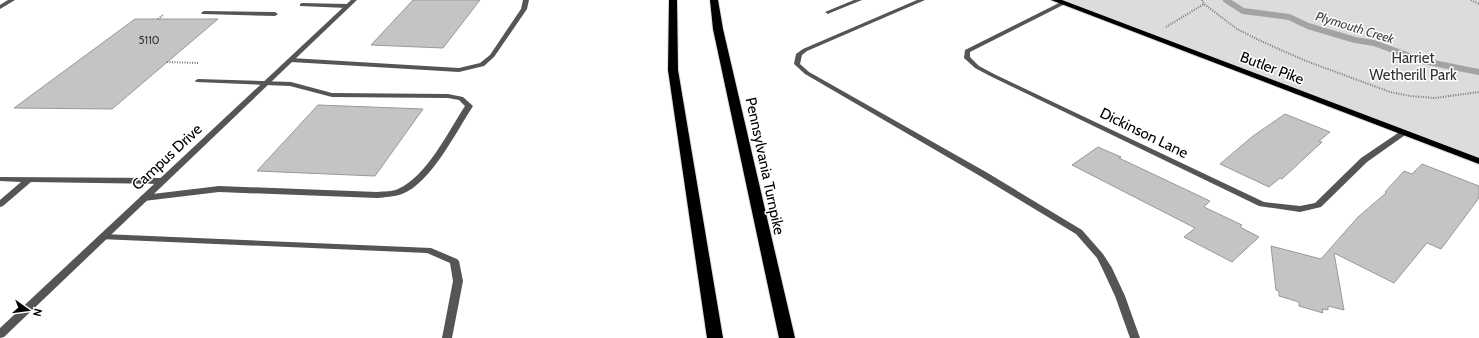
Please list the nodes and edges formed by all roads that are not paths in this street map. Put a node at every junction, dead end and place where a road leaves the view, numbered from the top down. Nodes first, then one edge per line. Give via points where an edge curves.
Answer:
1 (12, 0) edge
2 (354, 0) edge
3 (526, 0) edge
4 (673, 0) edge
5 (714, 0) edge
6 (859, 0) edge
7 (922, 0) edge
8 (1059, 1) edge
9 (302, 5) dead end
10 (347, 6) junction
11 (0, 7) edge
12 (828, 12) dead end
13 (204, 13) dead end
14 (275, 14) dead end
15 (290, 60) junction
16 (198, 81) dead end
17 (264, 84) junction
18 (1404, 133) junction
19 (1479, 161) edge
20 (0, 179) edge
21 (28, 180) junction
22 (162, 181) junction
23 (144, 198) junction
24 (0, 204) edge
25 (103, 237) junction
26 (0, 334) edge
27 (447, 338) edge
28 (715, 338) edge
29 (787, 338) edge
30 (1135, 338) edge

1 - 11 street
2 - 10 street, Campus Drive
3 - 15 street via 524,9 492,56 482,66 459,70
4 - 28 highway via 673,70
5 - 29 highway, Pennsylvania Turnpike via 718,29
6 - 12 street
7 - 30 street via 805,50 800,54 796,64 807,73 1079,232 1107,268
8 - 18 main road, Butler Pike
8 - 18 street, Dickinson Lane via 967,51 967,58 992,75 1262,204 1300,209 1318,205 1364,160
9 - 10 street
10 - 15 street, Campus Drive
13 - 14 street
15 - 17 street, Campus Drive
16 - 17 street
17 - 22 street, Campus Drive
17 - 23 street via 291,84 332,95 448,96 461,98 470,106 429,168 416,182 399,192 377,196 219,189
18 - 19 main road, Butler Pike
20 - 21 street
21 - 22 street
21 - 24 street
22 - 23 street, Campus Drive
23 - 25 street, Campus Drive
25 - 26 street, Campus Drive
25 - 27 street via 428,250 454,261 458,280

